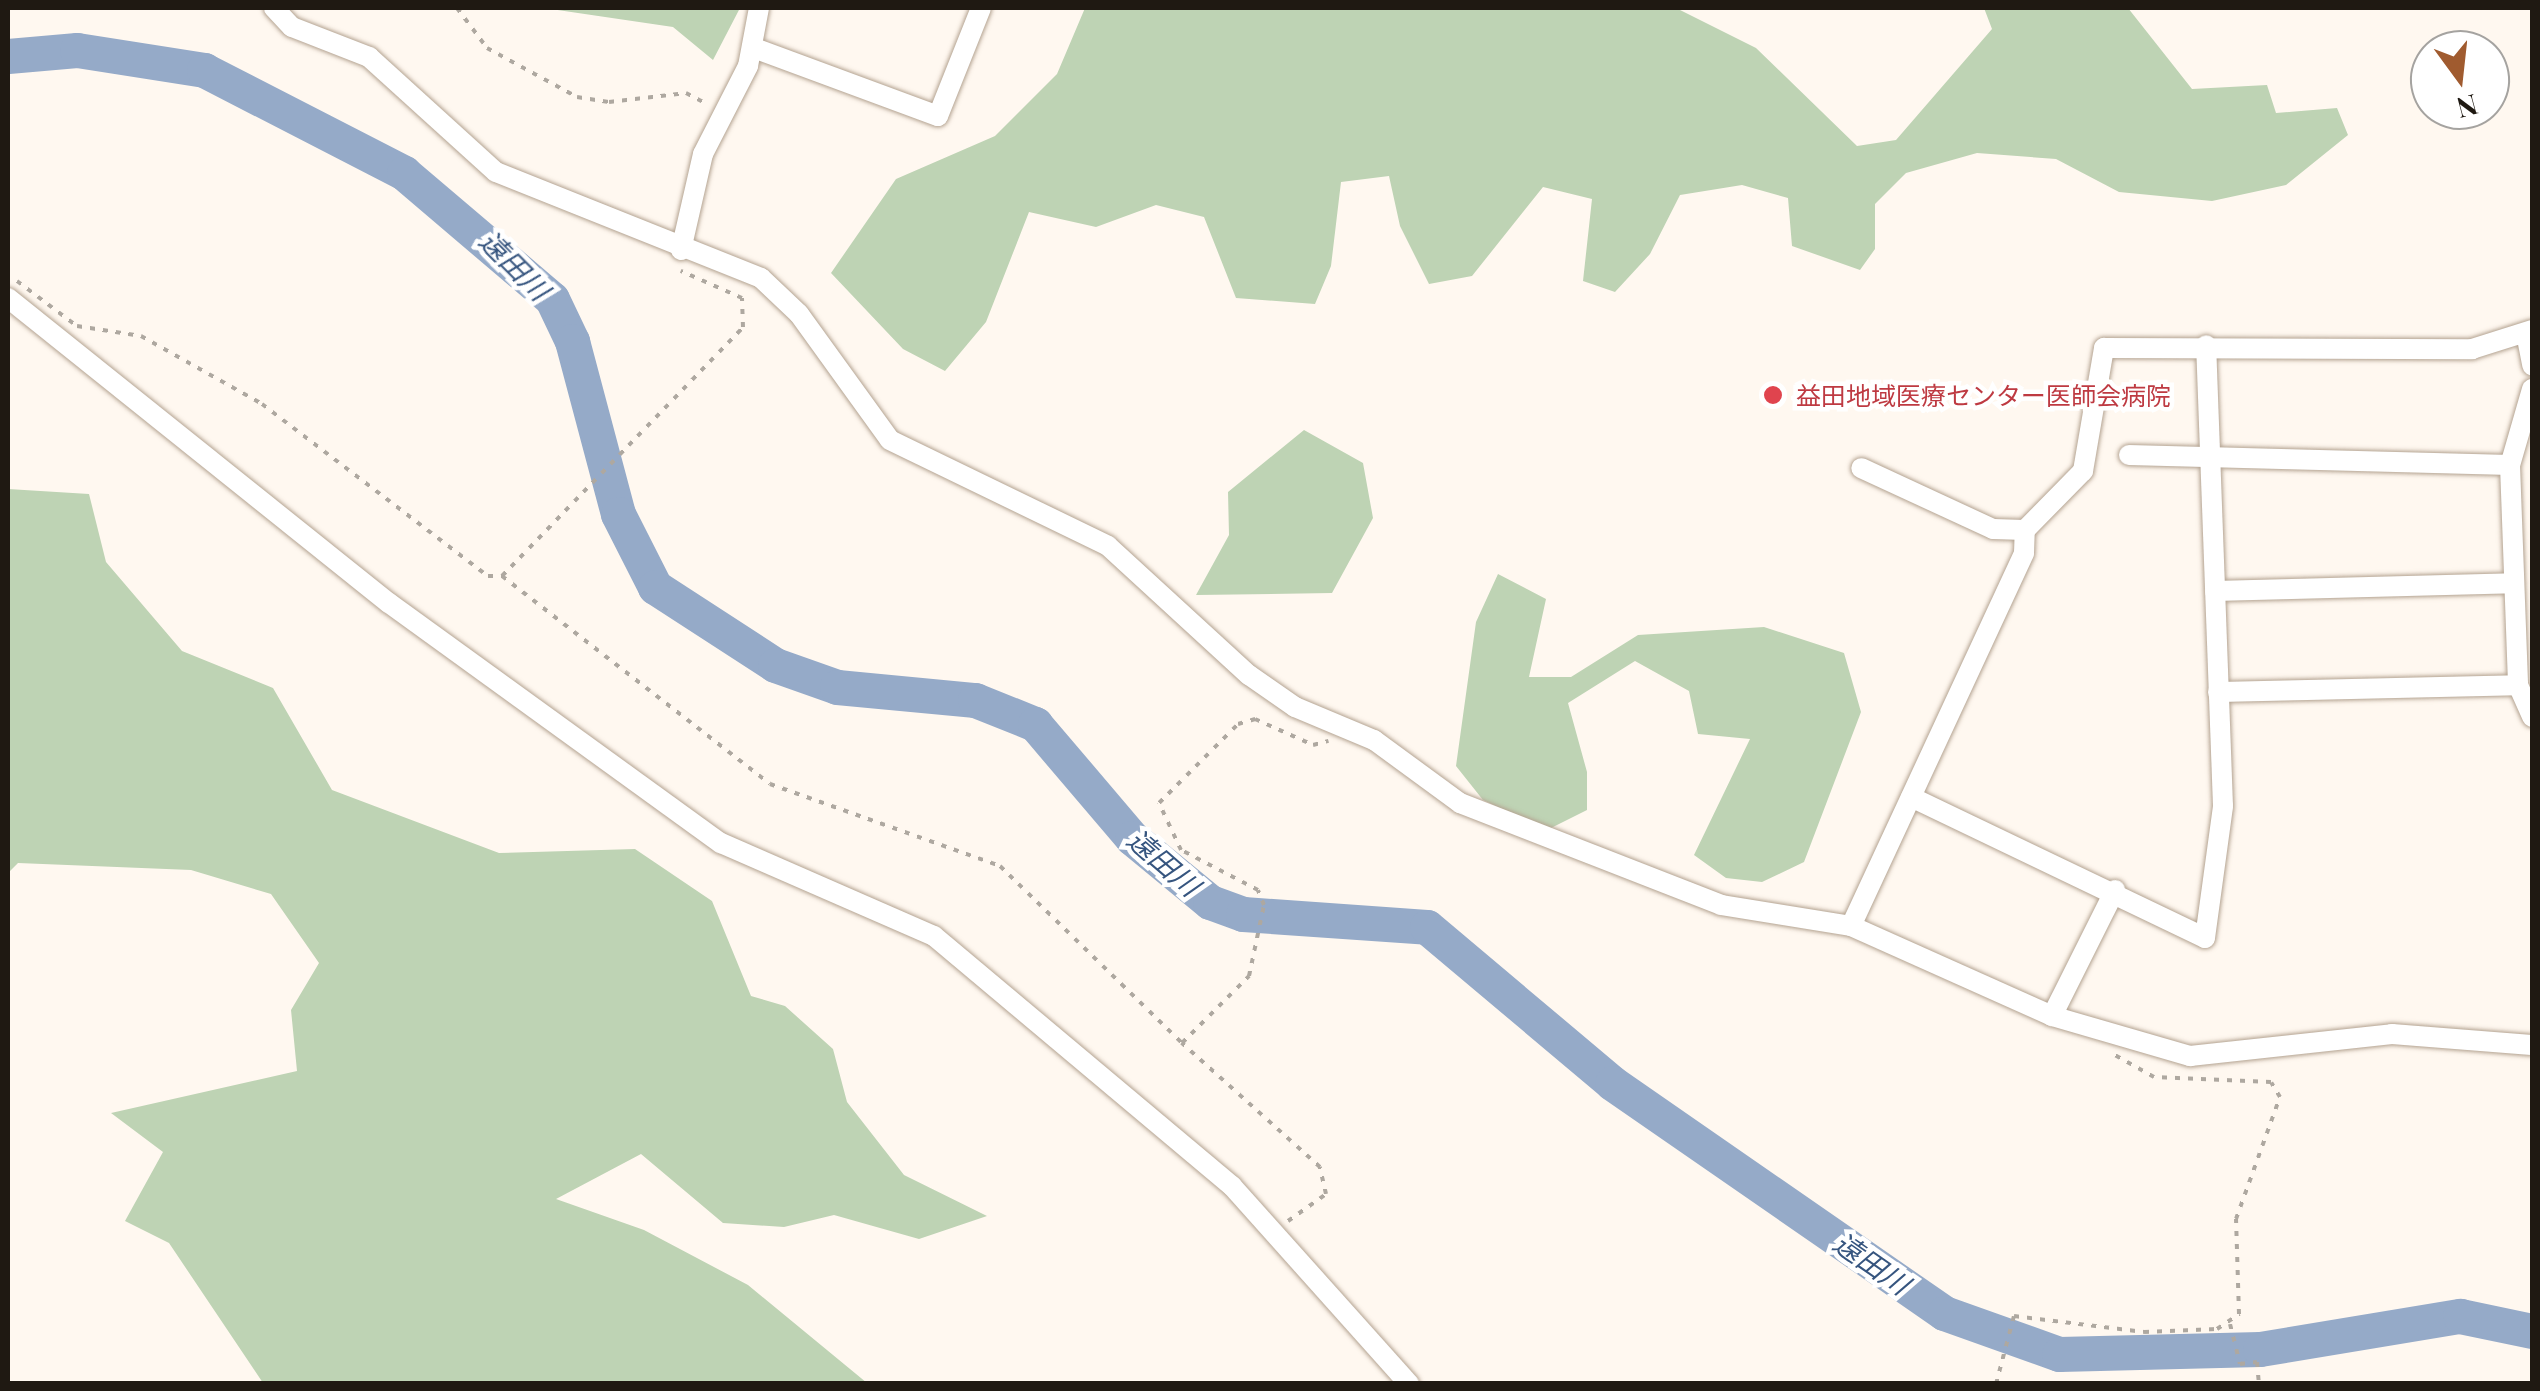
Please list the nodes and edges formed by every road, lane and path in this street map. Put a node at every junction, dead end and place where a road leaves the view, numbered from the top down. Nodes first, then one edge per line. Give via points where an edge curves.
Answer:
1 (274, 8) edge
2 (456, 8) edge
3 (759, 8) edge
4 (982, 8) edge
5 (754, 48) junction
6 (721, 112) junction
7 (681, 250) junction
8 (8, 282) edge
9 (15, 305) edge
10 (2529, 331) edge
11 (2206, 345) junction
12 (2532, 365) edge
13 (2532, 390) edge
14 (2129, 455) dead end
15 (2212, 456) junction
16 (2510, 465) junction
17 (1860, 468) dead end
18 (2025, 530) junction
19 (502, 576) junction
20 (2514, 582) junction
21 (2215, 592) junction
22 (2518, 686) junction
23 (2218, 692) junction
24 (2532, 717) edge
25 (1342, 728) junction
26 (1911, 797) junction
27 (2115, 890) junction
28 (1851, 926) junction
29 (2052, 1016) junction
30 (2122, 1040) junction
31 (1182, 1042) junction
32 (2532, 1045) edge
33 (1272, 1233) junction
34 (2230, 1324) junction
35 (1409, 1384) edge
36 (1996, 1384) edge
37 (2259, 1384) edge

1 - 7 street via 292,27 370,58 496,172
2 - 6 path via 486,48 577,96 609,102 686,93
3 - 5 street
4 - 5 street via 938,116
5 - 6 street
6 - 7 street
7 - 19 path via 681,272 742,298 743,327
7 - 25 street via 761,278 799,314 890,440 1108,546 1248,675
8 - 19 path via 26,280 76,326 141,336 262,404 488,576
9 - 33 street via 389,602 721,844 934,936 1232,1186
10 - 11 street via 2472,349
10 - 12 street
11 - 15 street
11 - 18 street via 2104,348 2083,470
13 - 16 street
14 - 15 street
15 - 16 street
15 - 21 street
16 - 20 street
17 - 18 street via 1993,528
18 - 26 street via 2024,553
19 - 31 path via 770,784 1000,866
20 - 21 street
20 - 22 street
21 - 23 street
22 - 23 street
22 - 24 street
23 - 27 street via 2221,858 2205,938
25 - 28 street via 1460,804 1522,829 1721,905
25 - 31 path via 1313,745 1256,719 1238,724 1159,804 1182,850 1258,890 1264,905 1250,976
26 - 27 street
26 - 28 street
27 - 29 street
28 - 29 street
29 - 30 street
30 - 32 street via 2190,1056 2392,1034
30 - 34 path via 2112,1050 2120,1062 2154,1077 2271,1082 2280,1097 2236,1218 2238,1314
31 - 33 path via 1327,1182 1326,1194
33 - 35 street
34 - 36 path via 2144,1332 2014,1316
34 - 37 path via 2240,1364 2256,1362

